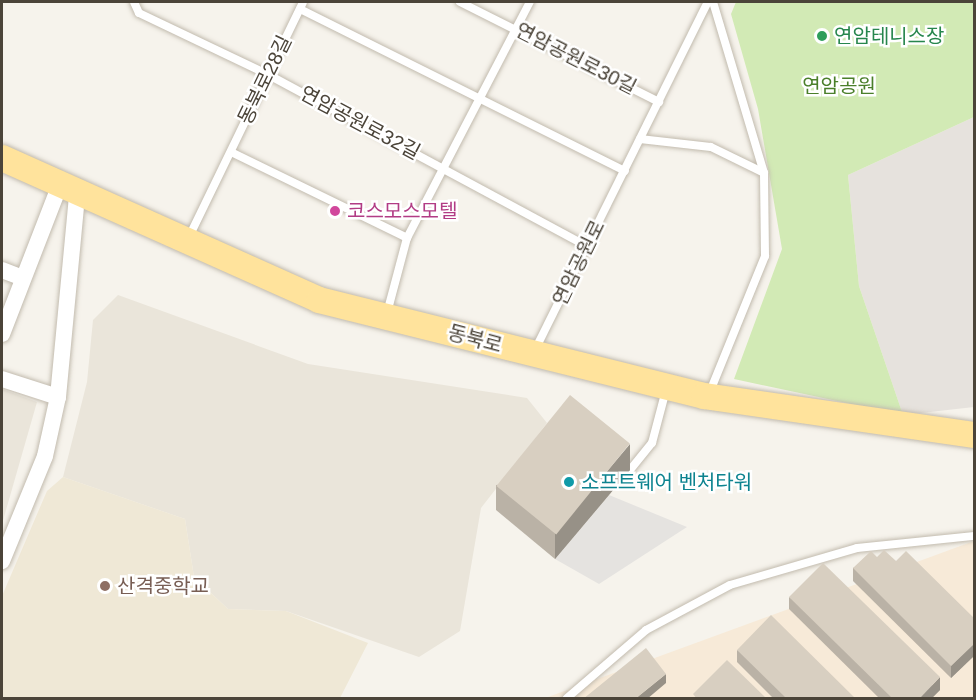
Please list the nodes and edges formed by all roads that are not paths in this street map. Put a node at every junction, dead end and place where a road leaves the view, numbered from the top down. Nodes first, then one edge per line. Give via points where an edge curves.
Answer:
1 (134, 2) edge
2 (460, 2) edge
3 (530, 2) edge
4 (711, 2) edge
5 (302, 5) edge
6 (516, 29) junction
7 (267, 74) junction
8 (478, 98) junction
9 (659, 102) junction
10 (640, 139) junction
11 (231, 152) junction
12 (2, 158) edge
13 (441, 166) junction
14 (624, 171) junction
15 (764, 173) junction
16 (68, 191) junction
17 (408, 238) junction
18 (187, 242) junction
19 (587, 246) junction
20 (2, 270) edge
21 (23, 278) junction
22 (387, 315) junction
23 (3, 327) edge
24 (533, 356) junction
25 (2, 379) edge
26 (667, 386) junction
27 (58, 397) junction
28 (708, 397) junction
29 (975, 435) edge
30 (630, 470) dead end
31 (975, 536) edge
32 (2, 561) edge
33 (567, 699) edge

1 - 7 lane, 연암공원로32길 via 139,13
2 - 6 lane, 연암공원로30길
3 - 6 lane
4 - 9 lane, 연암공원로
4 - 15 lane
5 - 7 lane, 동북로28길
5 - 8 lane, 동북로28길
6 - 8 lane
6 - 9 lane, 연암공원로30길
7 - 11 lane, 동북로28길
7 - 13 lane, 연암공원로32길
8 - 13 lane
8 - 14 lane, 동북로28길
9 - 10 lane, 연암공원로
10 - 14 lane, 연암공원로
10 - 15 lane via 711,147
11 - 17 lane
11 - 18 lane, 동북로28길
12 - 16 main road, 동북로
13 - 17 lane
13 - 19 lane, 연암공원로32길
14 - 19 lane, 연암공원로
15 - 28 lane via 765,256
16 - 18 main road, 동북로
16 - 21 street
16 - 27 street
17 - 22 lane
18 - 22 main road, 동북로 via 319,300
19 - 24 lane, 연암공원로
20 - 21 street
21 - 23 street
22 - 24 main road, 동북로
24 - 26 main road, 동북로
25 - 27 street
26 - 28 main road, 동북로
26 - 30 lane via 652,443
27 - 32 street via 45,456
28 - 29 main road, 동북로
31 - 33 lane via 857,548 730,585 646,630

